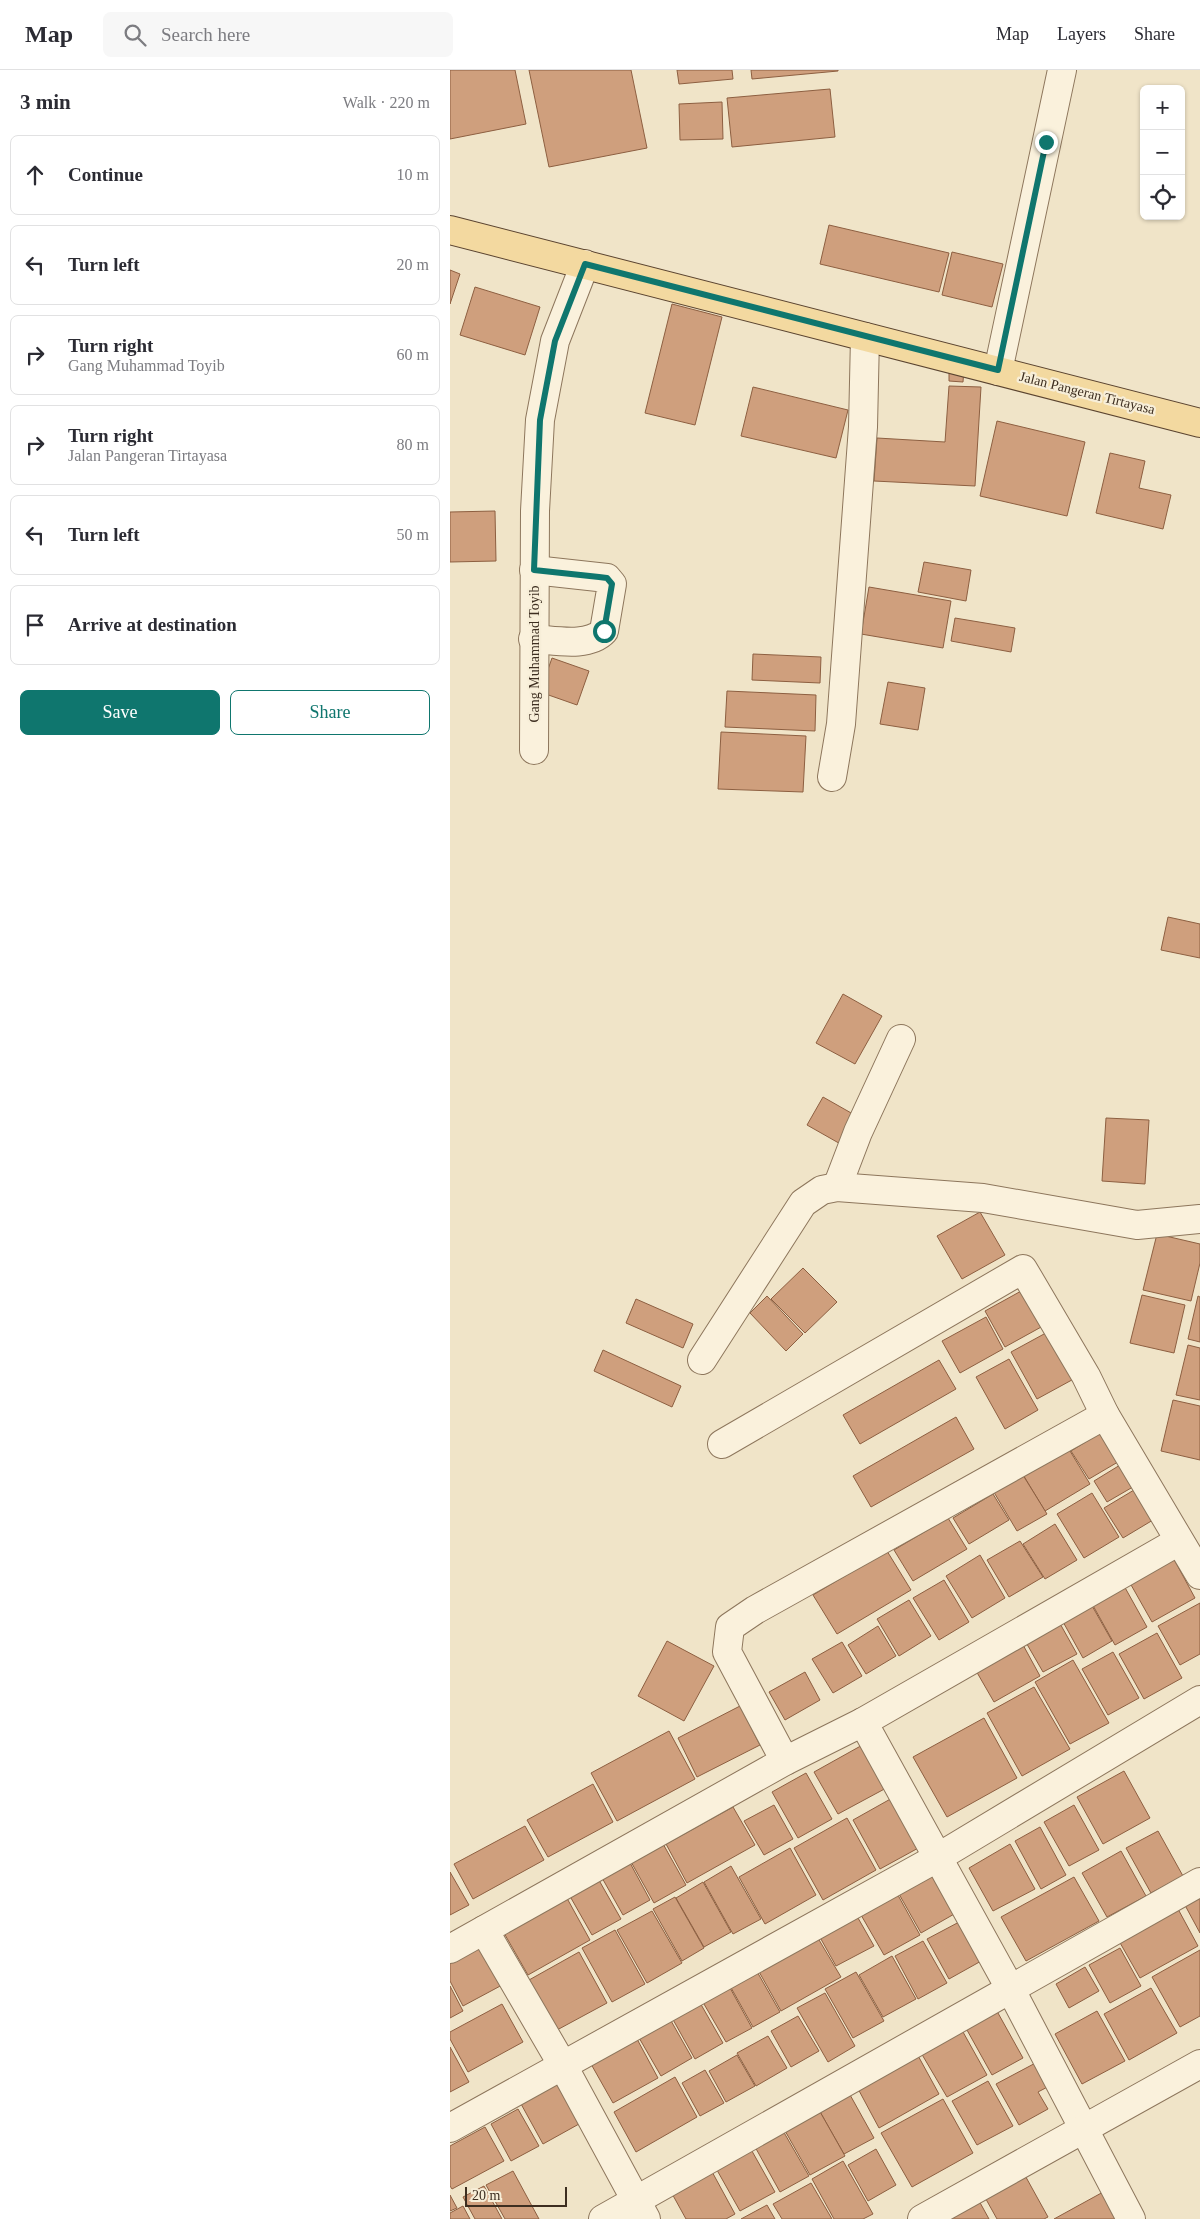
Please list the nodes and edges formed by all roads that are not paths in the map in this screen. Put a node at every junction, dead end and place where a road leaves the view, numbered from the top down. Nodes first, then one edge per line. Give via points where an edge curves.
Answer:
1 (1062, 70) edge
2 (450, 230) edge
3 (585, 264) junction
4 (865, 337) junction
5 (998, 370) junction
6 (1200, 423) edge
7 (534, 570) junction
8 (533, 639) junction
9 (534, 750) dead end
10 (832, 777) dead end
11 (901, 1039) dead end
12 (837, 1187) junction
13 (1200, 1219) edge
14 (702, 1360) dead end
15 (1105, 1415) junction
16 (722, 1444) dead end
17 (1179, 1541) junction
18 (1199, 1568) edge
19 (1200, 1700) edge
20 (863, 1722) junction
21 (785, 1761) junction
22 (937, 1858) junction
23 (1200, 1882) edge
24 (484, 1930) junction
25 (450, 1949) edge
26 (1011, 1990) junction
27 (562, 2064) junction
28 (1200, 2064) edge
29 (450, 2128) edge
30 (1085, 2128) junction
31 (641, 2210) edge
32 (603, 2219) edge
33 (922, 2219) edge
34 (1131, 2219) edge

1 - 5 street
2 - 3 main road, Jalan Pangeran Tirtayasa
3 - 4 main road, Jalan Pangeran Tirtayasa
3 - 7 street, Gang Muhammad Toyib via 555,341 540,420
4 - 5 main road, Jalan Pangeran Tirtayasa
4 - 10 street via 864,426 841,724
5 - 6 main road, Jalan Pangeran Tirtayasa
7 - 8 street, Gang Muhammad Toyib
7 - 8 street via 607,578 612,584 604,631 599,636 587,641
8 - 9 street, Gang Muhammad Toyib
11 - 12 street via 858,1132
12 - 13 street via 983,1198 1137,1224
12 - 14 street via 822,1190 803,1203
15 - 16 street via 1077,1360 1023,1269
15 - 17 street
15 - 21 street via 730,1627 727,1652
17 - 18 street
17 - 20 street
19 - 22 street
20 - 21 street
20 - 22 street
21 - 24 street
22 - 26 street
22 - 27 street
23 - 26 street
24 - 25 street
24 - 27 street
26 - 30 street
26 - 31 street
27 - 29 street
27 - 31 street
28 - 30 street
30 - 33 street
30 - 34 street
31 - 32 street

